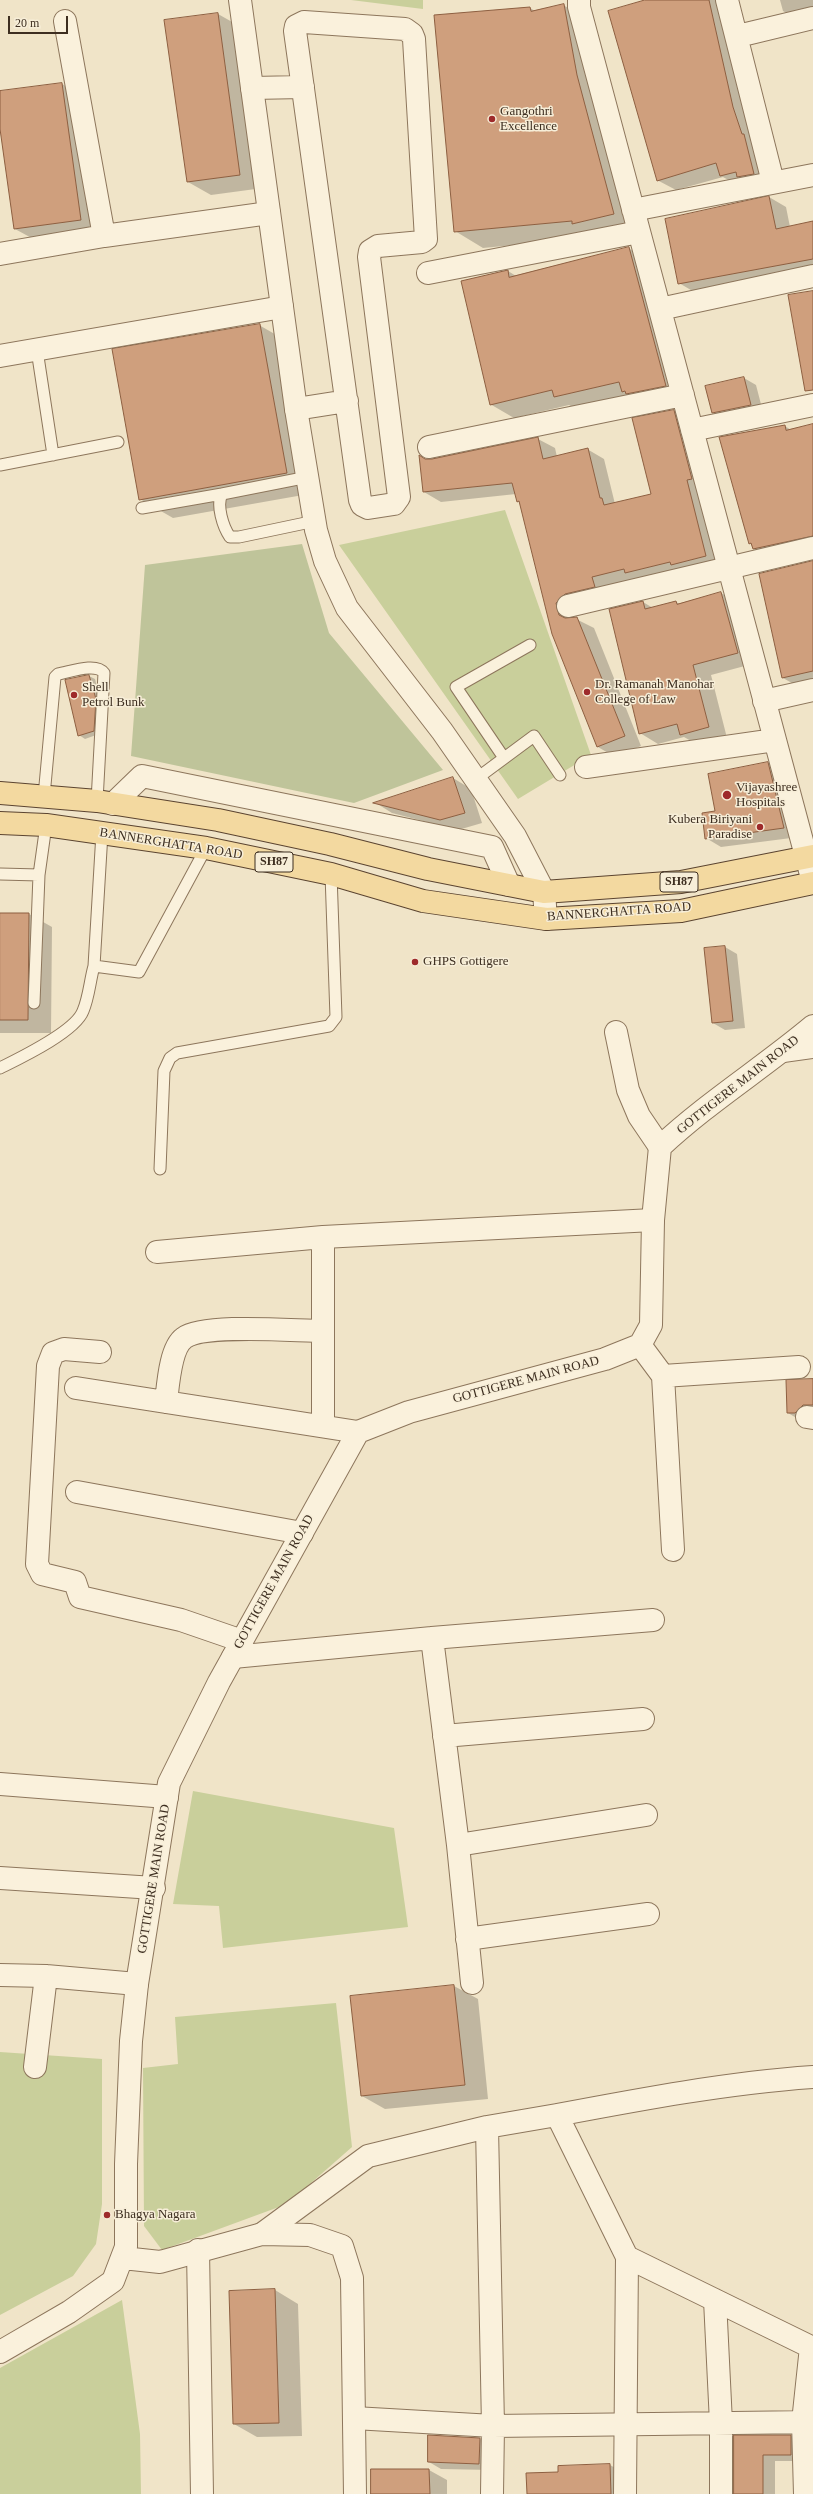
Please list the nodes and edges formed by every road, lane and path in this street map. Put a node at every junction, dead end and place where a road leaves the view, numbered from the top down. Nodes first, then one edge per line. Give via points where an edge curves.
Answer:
1 (240, 0) edge
2 (579, 0) edge
3 (727, 0) edge
4 (813, 18) edge
5 (65, 21) dead end
6 (738, 36) junction
7 (303, 87) junction
8 (252, 88) junction
9 (813, 175) edge
10 (773, 182) junction
11 (633, 210) junction
12 (269, 214) junction
13 (639, 232) junction
14 (104, 236) junction
15 (0, 254) edge
16 (428, 273) dead end
17 (813, 276) edge
18 (282, 307) junction
19 (660, 309) junction
20 (37, 350) junction
21 (0, 356) edge
22 (683, 395) junction
23 (347, 400) junction
24 (813, 405) edge
25 (296, 409) junction
26 (692, 430) junction
27 (118, 442) dead end
28 (429, 447) dead end
29 (54, 455) junction
30 (0, 465) edge
31 (308, 478) junction
32 (222, 494) junction
33 (142, 508) dead end
34 (315, 521) junction
35 (813, 548) edge
36 (729, 568) junction
37 (568, 606) dead end
38 (530, 645) dead end
39 (813, 690) edge
40 (764, 701) junction
41 (775, 740) junction
42 (504, 758) junction
43 (586, 767) dead end
44 (560, 775) dead end
45 (476, 779) junction
46 (0, 794) edge
47 (44, 796) junction
48 (105, 802) junction
49 (0, 823) edge
50 (46, 825) junction
51 (102, 833) junction
52 (206, 848) junction
53 (810, 857) edge
54 (0, 874) edge
55 (331, 874) junction
56 (39, 875) junction
57 (813, 882) edge
58 (510, 885) junction
59 (544, 892) junction
60 (546, 918) junction
61 (94, 966) junction
62 (34, 1003) dead end
63 (813, 1026) edge
64 (616, 1032) dead end
65 (813, 1047) edge
66 (783, 1051) junction
67 (0, 1068) edge
68 (660, 1147) junction
69 (160, 1169) dead end
70 (653, 1220) junction
71 (323, 1237) junction
72 (157, 1252) dead end
73 (323, 1331) junction
74 (640, 1346) junction
75 (100, 1352) dead end
76 (798, 1367) dead end
77 (663, 1376) junction
78 (76, 1388) dead end
79 (166, 1402) junction
80 (323, 1426) junction
81 (358, 1432) junction
82 (77, 1492) dead end
83 (302, 1533) junction
84 (673, 1550) dead end
85 (653, 1620) dead end
86 (432, 1638) junction
87 (237, 1649) junction
88 (643, 1719) dead end
89 (444, 1736) junction
90 (0, 1784) edge
91 (167, 1797) junction
92 (646, 1815) dead end
93 (458, 1845) junction
94 (0, 1878) edge
95 (154, 1888) junction
96 (648, 1914) dead end
97 (467, 1939) junction
98 (0, 1975) edge
99 (46, 1976) junction
100 (472, 1983) dead end
101 (138, 1984) junction
102 (35, 2067) dead end
103 (813, 2077) edge
104 (557, 2115) junction
105 (487, 2127) junction
106 (262, 2234) junction
107 (198, 2250) junction
108 (628, 2257) junction
109 (123, 2258) junction
110 (715, 2300) junction
111 (812, 2348) edge
112 (0, 2352) edge
113 (354, 2418) junction
114 (808, 2422) edge
115 (721, 2423) junction
116 (626, 2424) junction
117 (493, 2426) junction
118 (202, 2494) edge
119 (355, 2494) edge
120 (492, 2494) edge
121 (625, 2494) edge
122 (721, 2494) edge
123 (805, 2494) edge

1 - 8 street
2 - 11 street
3 - 6 street
4 - 6 street
5 - 14 street
6 - 10 street
7 - 8 street
7 - 23 street
7 - 23 street via 295,31 299,23 404,29 412,34 426,239 422,242 378,246 370,251 369,256 399,497 394,504 368,508 362,504
8 - 12 street
9 - 10 street
10 - 11 street
11 - 13 street
12 - 14 street
12 - 18 street
13 - 16 street
13 - 19 street
14 - 15 street
17 - 19 street
18 - 20 street
18 - 25 street
19 - 22 street
20 - 21 street
20 - 29 lane
22 - 26 street
22 - 28 street
23 - 25 street
24 - 26 street
25 - 31 street
26 - 36 street
27 - 29 lane
29 - 30 lane
31 - 32 lane
31 - 34 street
32 - 33 lane
32 - 34 lane via 219,500 224,530 230,537
34 - 45 street via 325,561 347,608
35 - 36 street
36 - 37 street
36 - 40 street
38 - 42 lane via 456,687
39 - 40 street
40 - 41 street
41 - 43 street
41 - 53 street
42 - 44 lane via 534,736
42 - 45 lane
45 - 59 street via 515,836
46 - 47 main road, BANNERGHATTA ROAD
47 - 48 main road, BANNERGHATTA ROAD
47 - 48 lane via 55,677 58,674 95,667 104,673
48 - 58 main road, BANNERGHATTA ROAD via 225,822 330,844 428,869
48 - 58 street via 142,776 492,847
49 - 50 main road, BANNERGHATTA ROAD / SH87
50 - 51 main road, BANNERGHATTA ROAD / SH87
50 - 56 lane
51 - 52 main road, BANNERGHATTA ROAD / SH87
51 - 61 lane
52 - 55 main road, BANNERGHATTA ROAD / SH87
52 - 61 lane via 139,972
53 - 57 street
53 - 59 main road, BANNERGHATTA ROAD / SH87 via 681,882
54 - 56 lane
55 - 60 main road, BANNERGHATTA ROAD / SH87 via 423,900
55 - 69 lane via 336,1017 328,1026 321,1028 178,1053 170,1058 164,1071
56 - 62 lane
57 - 60 main road, BANNERGHATTA ROAD / SH87 via 681,910
58 - 59 main road, BANNERGHATTA ROAD
59 - 60 street
61 - 67 lane via 83,1012 61,1034
63 - 66 street, GOTTIGERE MAIN ROAD
64 - 68 street via 628,1090 639,1116
65 - 66 street
66 - 68 street, GOTTIGERE MAIN ROAD via 720,1096
68 - 70 street
70 - 71 street
70 - 74 street via 651,1325
71 - 72 street
71 - 73 street
73 - 79 street via 226,1330 198,1332 183,1338 175,1350
73 - 80 street
74 - 77 street
74 - 81 street, GOTTIGERE MAIN ROAD via 605,1359 409,1412
75 - 87 street via 64,1349 53,1353 48,1366 37,1564 42,1574 75,1582 80,1597 181,1620
76 - 77 street
77 - 84 street
78 - 79 street
79 - 80 street
80 - 81 street
81 - 83 street, GOTTIGERE MAIN ROAD
82 - 83 street
83 - 87 street, GOTTIGERE MAIN ROAD
85 - 86 street
86 - 87 street
86 - 89 street
87 - 91 street, GOTTIGERE MAIN ROAD via 169,1783
88 - 89 street
89 - 93 street
90 - 91 street
91 - 95 street, GOTTIGERE MAIN ROAD
92 - 93 street
93 - 97 street
94 - 95 street
95 - 101 street, GOTTIGERE MAIN ROAD
96 - 97 street
97 - 100 street
98 - 99 street
99 - 101 street
99 - 102 street
101 - 109 street, GOTTIGERE MAIN ROAD via 131,2041 126,2164 126,2247
103 - 104 street via 761,2081 644,2098
104 - 105 street
104 - 108 street
105 - 106 street via 368,2156
105 - 117 street
106 - 107 street
106 - 113 street via 310,2235 342,2246 352,2278
107 - 109 street via 160,2262
107 - 118 street
108 - 110 street
108 - 116 street
109 - 112 street, GOTTIGERE MAIN ROAD via 113,2282 69,2312
110 - 111 street
110 - 115 street
111 - 114 street
113 - 117 street
113 - 119 street
114 - 115 street
114 - 123 street
115 - 116 street
115 - 122 street
116 - 117 street
116 - 121 street
117 - 120 street

